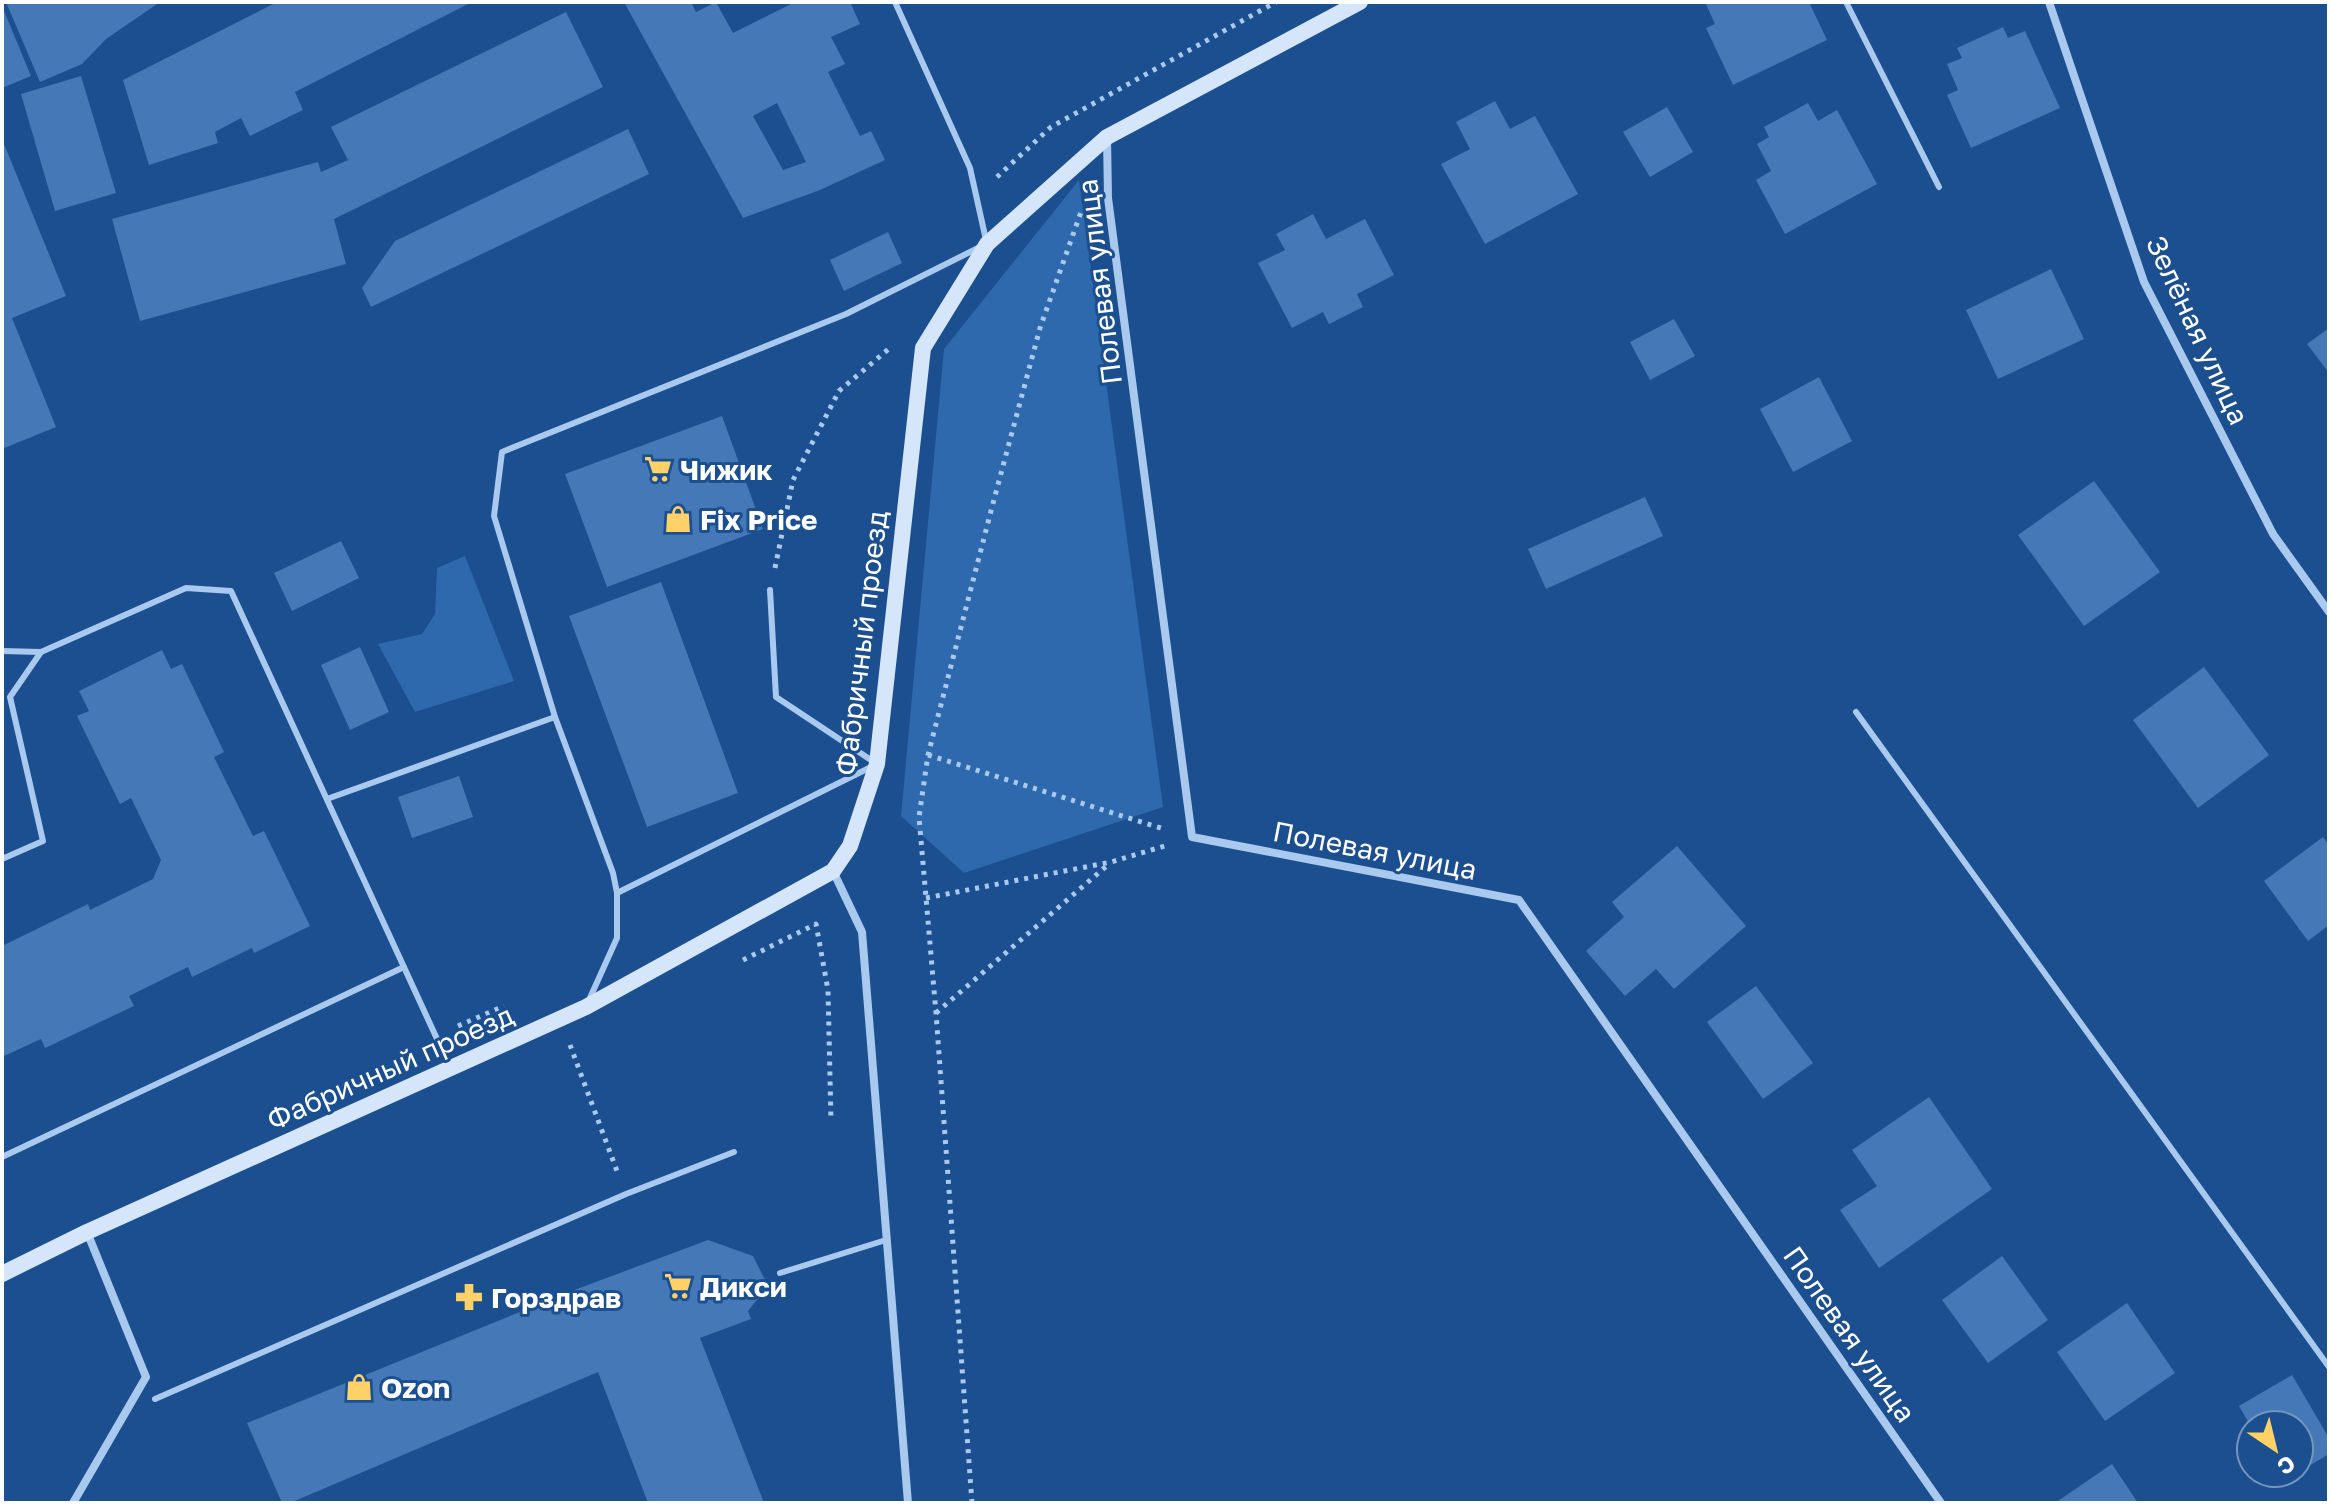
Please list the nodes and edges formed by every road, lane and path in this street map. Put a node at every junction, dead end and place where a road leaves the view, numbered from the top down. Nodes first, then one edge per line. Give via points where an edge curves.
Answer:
1 (895, 2) edge
2 (1360, 2) edge
3 (1846, 2) edge
4 (2049, 2) edge
5 (1107, 137) junction
6 (1939, 187) dead end
7 (1081, 211) dead end
8 (987, 244) junction
9 (894, 345) dead end
10 (770, 590) joint
11 (2329, 612) edge
12 (2, 651) edge
13 (41, 652) junction
14 (1856, 712) dead end
15 (555, 717) junction
16 (928, 755) junction
17 (877, 764) junction
18 (327, 799) junction
19 (1192, 837) junction
20 (2, 859) edge
21 (1111, 862) junction
22 (833, 871) junction
23 (617, 893) junction
24 (926, 898) junction
25 (404, 967) junction
26 (828, 990) dead end
27 (586, 1007) junction
28 (936, 1013) junction
29 (570, 1044) dead end
30 (450, 1069) junction
31 (831, 1121) dead end
32 (734, 1152) dead end
33 (2, 1157) edge
34 (626, 1194) junction
35 (87, 1232) junction
36 (886, 1240) junction
37 (780, 1273) dead end
38 (2, 1274) edge
39 (2329, 1367) edge
40 (155, 1399) dead end
41 (73, 1503) edge
42 (908, 1503) edge
43 (972, 1503) edge
44 (1941, 1503) edge

1 - 8 lane via 970,168
2 - 5 street, Фабричный проезд
3 - 6 lane
4 - 11 street, Зелёная улица via 2144,282 2273,534
5 - 8 street, Фабричный проезд
5 - 19 street, Полевая улица via 1108,198
7 - 16 path via 1040,328
8 - 15 lane via 846,314 502,452 494,516
8 - 17 street, Фабричный проезд via 923,348
9 - 10 path via 839,391 793,480
10 - 17 lane via 776,697
12 - 13 lane
13 - 18 lane via 186,588 231,591
13 - 20 lane via 10,697 43,841
14 - 39 lane
15 - 18 lane
15 - 23 lane
16 - 19 path
16 - 24 path via 919,817
17 - 22 street, Фабричный проезд via 850,846
17 - 23 lane
18 - 25 lane
19 - 21 path
19 - 44 street, Полевая улица via 1519,900
21 - 24 path
21 - 28 path
22 - 27 street, Фабричный проезд
22 - 36 street via 862,932
23 - 27 lane via 617,938
24 - 28 path
25 - 30 lane
25 - 33 lane
26 - 31 path
27 - 30 street, Фабричный проезд
28 - 43 path
29 - 34 path
30 - 35 street, Фабричный проезд
32 - 34 lane
34 - 40 lane
35 - 38 street, Фабричный проезд
35 - 41 street via 146,1377
36 - 37 lane
36 - 42 street

